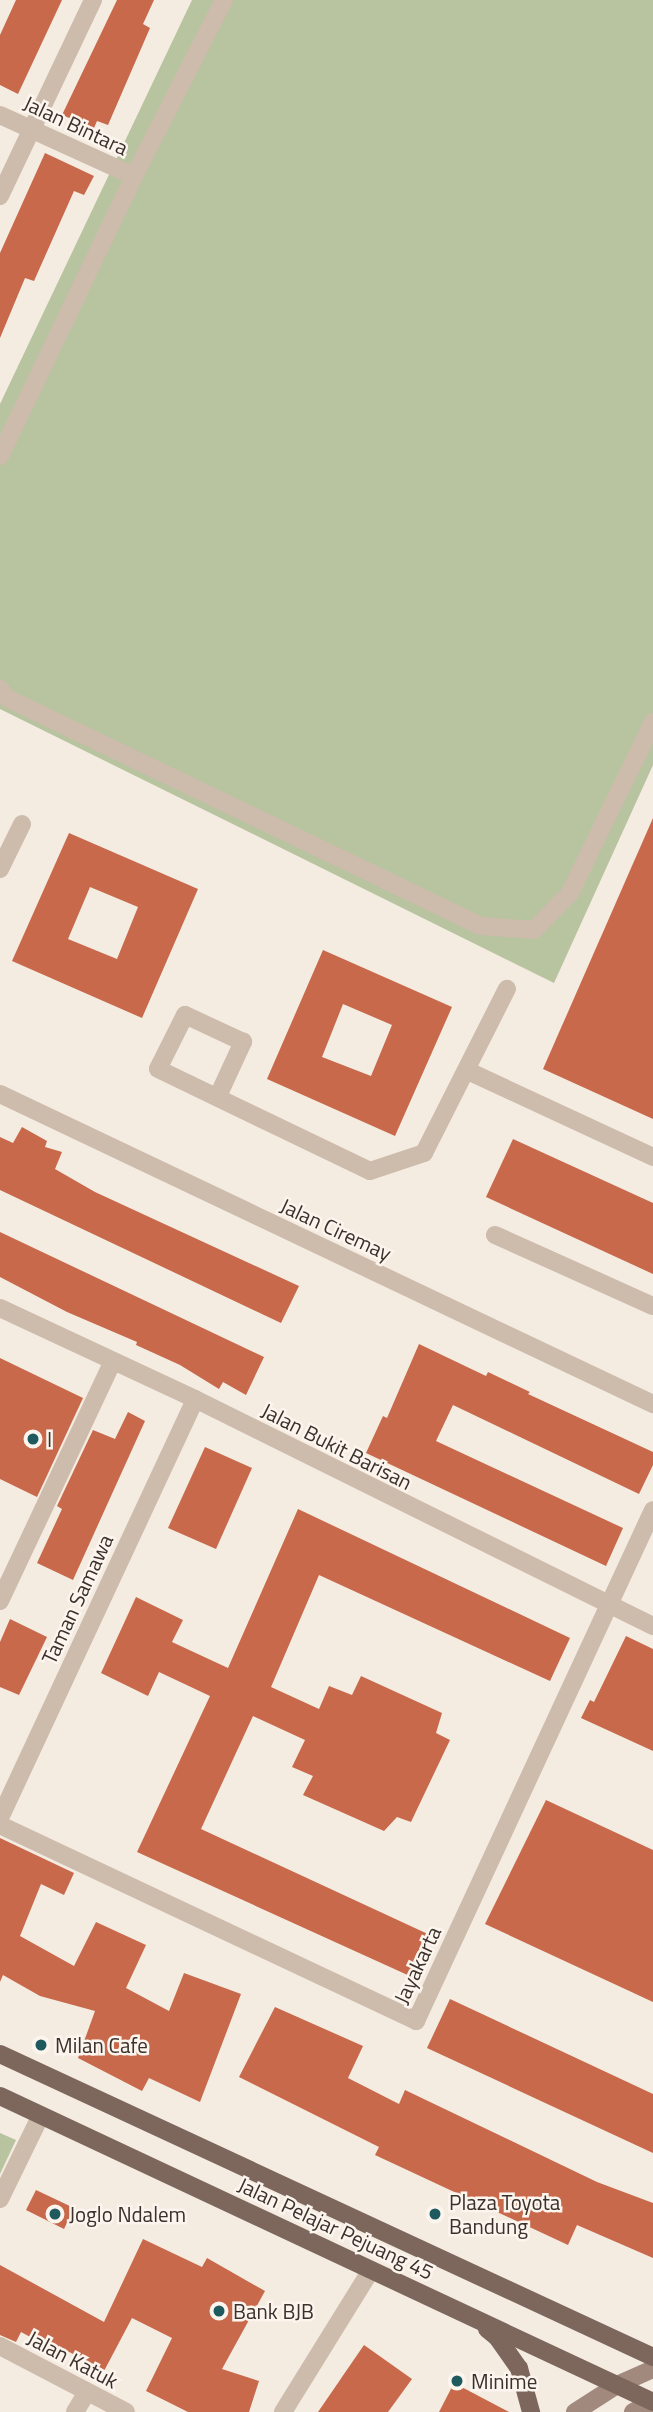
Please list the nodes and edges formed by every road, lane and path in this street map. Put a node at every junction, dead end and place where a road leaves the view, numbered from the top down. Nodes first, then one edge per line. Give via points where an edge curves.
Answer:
1 (93, 0) edge
2 (225, 0) edge
3 (0, 115) edge
4 (32, 129) junction
5 (134, 177) junction
6 (0, 196) edge
7 (0, 456) edge
8 (0, 689) edge
9 (653, 722) edge
10 (22, 824) dead end
11 (0, 869) edge
12 (507, 989) dead end
13 (468, 1071) junction
14 (0, 1094) edge
15 (218, 1096) junction
16 (653, 1157) edge
17 (495, 1235) dead end
18 (653, 1306) edge
19 (0, 1308) edge
20 (113, 1361) junction
21 (195, 1399) junction
22 (653, 1405) edge
23 (653, 1510) edge
24 (0, 1601) edge
25 (608, 1605) junction
26 (653, 1626) edge
27 (0, 1818) edge
28 (0, 1825) edge
29 (0, 2054) edge
30 (0, 2096) edge
31 (41, 2115) junction
32 (0, 2199) edge
33 (371, 2270) junction
34 (467, 2315) junction
35 (0, 2346) edge
36 (653, 2357) edge
37 (653, 2369) edge
38 (617, 2385) junction
39 (87, 2392) junction
40 (653, 2402) edge
41 (75, 2412) edge
42 (126, 2412) edge
43 (283, 2412) edge
44 (531, 2412) edge
45 (575, 2412) edge
46 (633, 2412) edge

1 - 4 street
2 - 5 street
3 - 4 street, Jalan Bintara
4 - 5 street, Jalan Bintara
4 - 6 street
5 - 7 street
8 - 9 street via 7,698 481,926 534,930 570,893
10 - 11 street
12 - 13 street
13 - 15 street via 424,1153 370,1171
13 - 16 street
14 - 22 street, Jalan Ciremay
15 - 15 street via 158,1069 185,1015 243,1042
17 - 18 street
19 - 20 street, Jalan Bukit Barisan
20 - 21 street, Jalan Bukit Barisan
20 - 24 street
21 - 25 street, Jalan Bukit Barisan
21 - 27 street, Taman Samawa
23 - 25 street, Jayakarta
25 - 26 street, Jalan Bukit Barisan
25 - 28 street, Jayakarta via 416,2021
29 - 36 main road, Jalan Pelajar Pejuang 45
30 - 31 main road, Jalan Pelajar Pejuang 45
31 - 32 street
31 - 33 main road, Jalan Pelajar Pejuang 45
33 - 34 main road, Jalan Pelajar Pejuang 45
33 - 43 street
34 - 38 main road, Jalan Pelajar Pejuang 45
34 - 44 main road via 497,2337 519,2368
35 - 39 street, Jalan Katuk
37 - 38 street
38 - 40 main road, Jalan Pelajar Pejuang 45
38 - 45 street
39 - 41 street
39 - 42 street, Jalan Katuk
40 - 46 street

